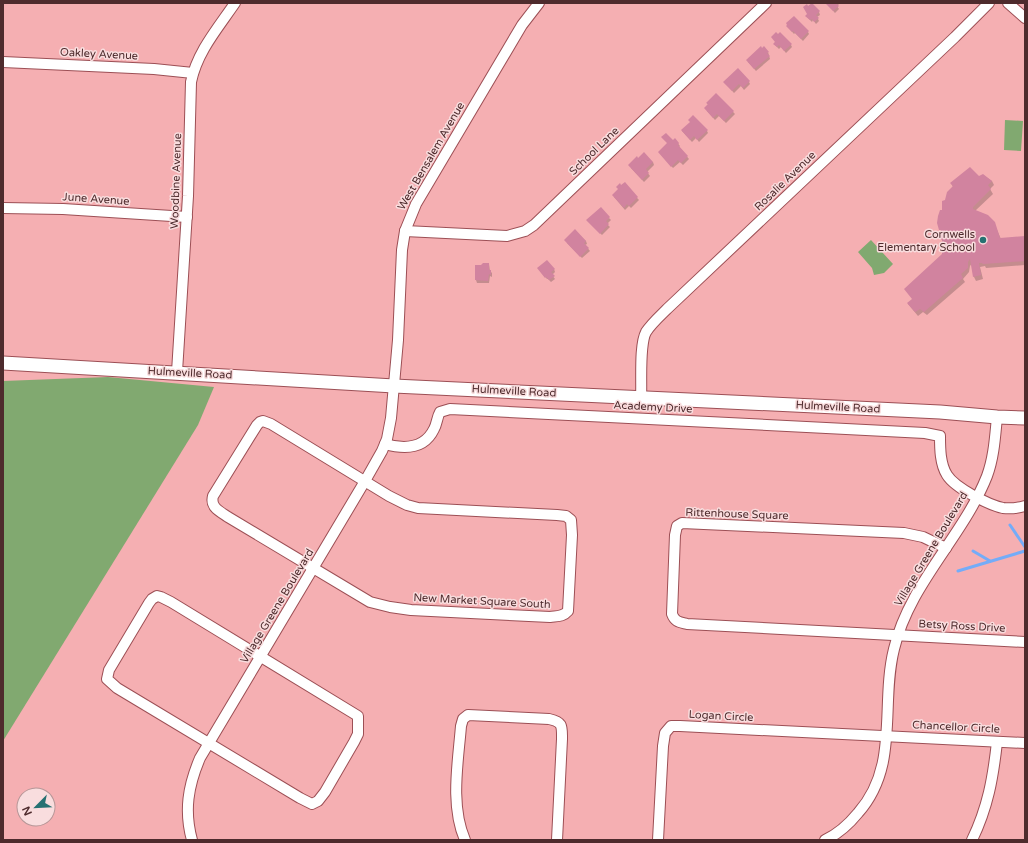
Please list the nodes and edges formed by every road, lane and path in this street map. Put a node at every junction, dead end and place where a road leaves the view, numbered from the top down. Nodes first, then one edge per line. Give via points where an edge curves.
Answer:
1 (235, 3) edge
2 (539, 3) edge
3 (766, 3) edge
4 (989, 3) edge
5 (1008, 3) edge
6 (1025, 18) edge
7 (3, 62) edge
8 (193, 73) junction
9 (3, 208) edge
10 (187, 216) junction
11 (405, 230) junction
12 (3, 363) edge
13 (177, 372) junction
14 (394, 386) junction
15 (641, 398) junction
16 (997, 417) junction
17 (1025, 418) edge
18 (385, 444) junction
19 (365, 481) junction
20 (978, 497) junction
21 (1025, 506) edge
22 (946, 548) junction
23 (313, 568) junction
24 (898, 634) junction
25 (1025, 642) edge
26 (261, 656) junction
27 (886, 736) junction
28 (997, 742) junction
29 (208, 743) junction
30 (1025, 743) edge
31 (192, 840) edge
32 (465, 840) edge
33 (557, 840) edge
34 (658, 840) edge
35 (825, 840) edge
36 (972, 840) edge

1 - 8 street, Woodbine Avenue via 200,56
2 - 11 street, West Bensalem Avenue via 522,25 416,204
3 - 11 street, School Lane via 525,231 507,236
4 - 15 street, Rosalie Avenue via 651,325 644,337
5 - 6 street
7 - 8 street, Oakley Avenue
8 - 10 street, Woodbine Avenue
9 - 10 street, June Avenue
10 - 13 street, Woodbine Avenue
11 - 14 street, West Bensalem Avenue
12 - 13 main road, Hulmeville Road
13 - 14 main road, Hulmeville Road
14 - 15 main road, Hulmeville Road
14 - 18 street, Village Greene Boulevard
15 - 16 main road, Hulmeville Road
16 - 17 main road, Hulmeville Road
16 - 20 street, Village Greene Boulevard via 990,465
18 - 19 street, Village Greene Boulevard
18 - 20 street, Academy Drive via 404,448 423,442 434,431 440,412 450,410 917,433 940,436 942,459 947,475 959,488
19 - 23 street, Village Greene Boulevard
19 - 23 street via 264,421 257,425 213,496 212,501 216,509
19 - 23 street, New Market Square South via 398,501 418,508 557,515 569,518 572,535 568,611 565,615 550,617 390,607 370,602
20 - 21 street via 1003,508
20 - 22 street, Village Greene Boulevard
22 - 24 street, Village Greene Boulevard via 912,601
22 - 24 street, Rittenhouse Square via 923,537 904,533 698,523 682,523 677,526 672,603 672,614 676,622
23 - 26 street, Village Greene Boulevard
24 - 25 street, Betsy Ross Drive
24 - 27 street, Village Greene Boulevard via 890,668
26 - 29 street, Village Greene Boulevard
26 - 29 street via 358,716 358,734 325,792 314,803 309,803
26 - 29 street via 161,597 156,596 148,603 109,670 107,679 117,688
27 - 28 street, Chancellor Circle
27 - 34 street, Logan Circle via 671,726 665,733 663,746
27 - 35 street, Village Greene Boulevard via 883,766 866,805 836,834
28 - 30 street, Chancellor Circle
28 - 36 street via 991,789
29 - 31 street, Village Greene Boulevard via 189,787 188,821
32 - 33 street via 456,795 461,726 463,718 468,715 549,719 560,723 562,739

